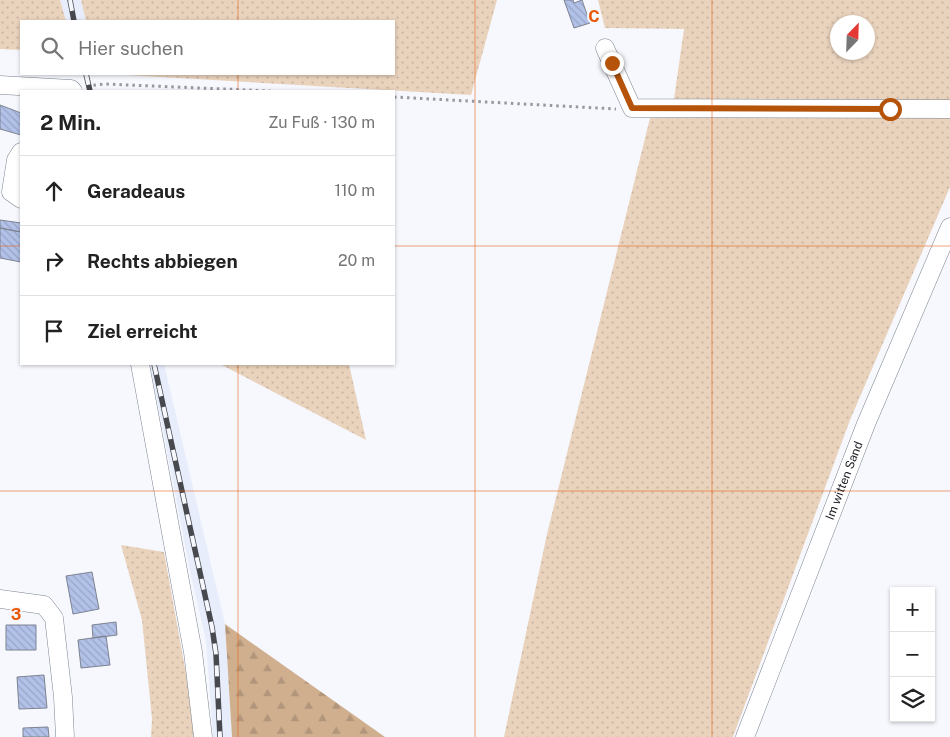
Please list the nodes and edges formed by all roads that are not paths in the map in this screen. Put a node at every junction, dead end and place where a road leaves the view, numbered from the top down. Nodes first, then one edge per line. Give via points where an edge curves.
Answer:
1 (605, 48) dead end
2 (0, 85) edge
3 (62, 90) edge
4 (950, 110) edge
5 (20, 154) edge
6 (20, 198) edge
7 (950, 227) edge
8 (140, 365) edge
9 (0, 599) edge
10 (65, 737) edge
11 (203, 737) edge
12 (746, 737) edge

1 - 4 street via 632,108
2 - 3 street
5 - 6 street via 11,192
7 - 12 street, Im witten Sand via 866,424
8 - 11 street via 193,652
9 - 10 street via 44,604 54,618

